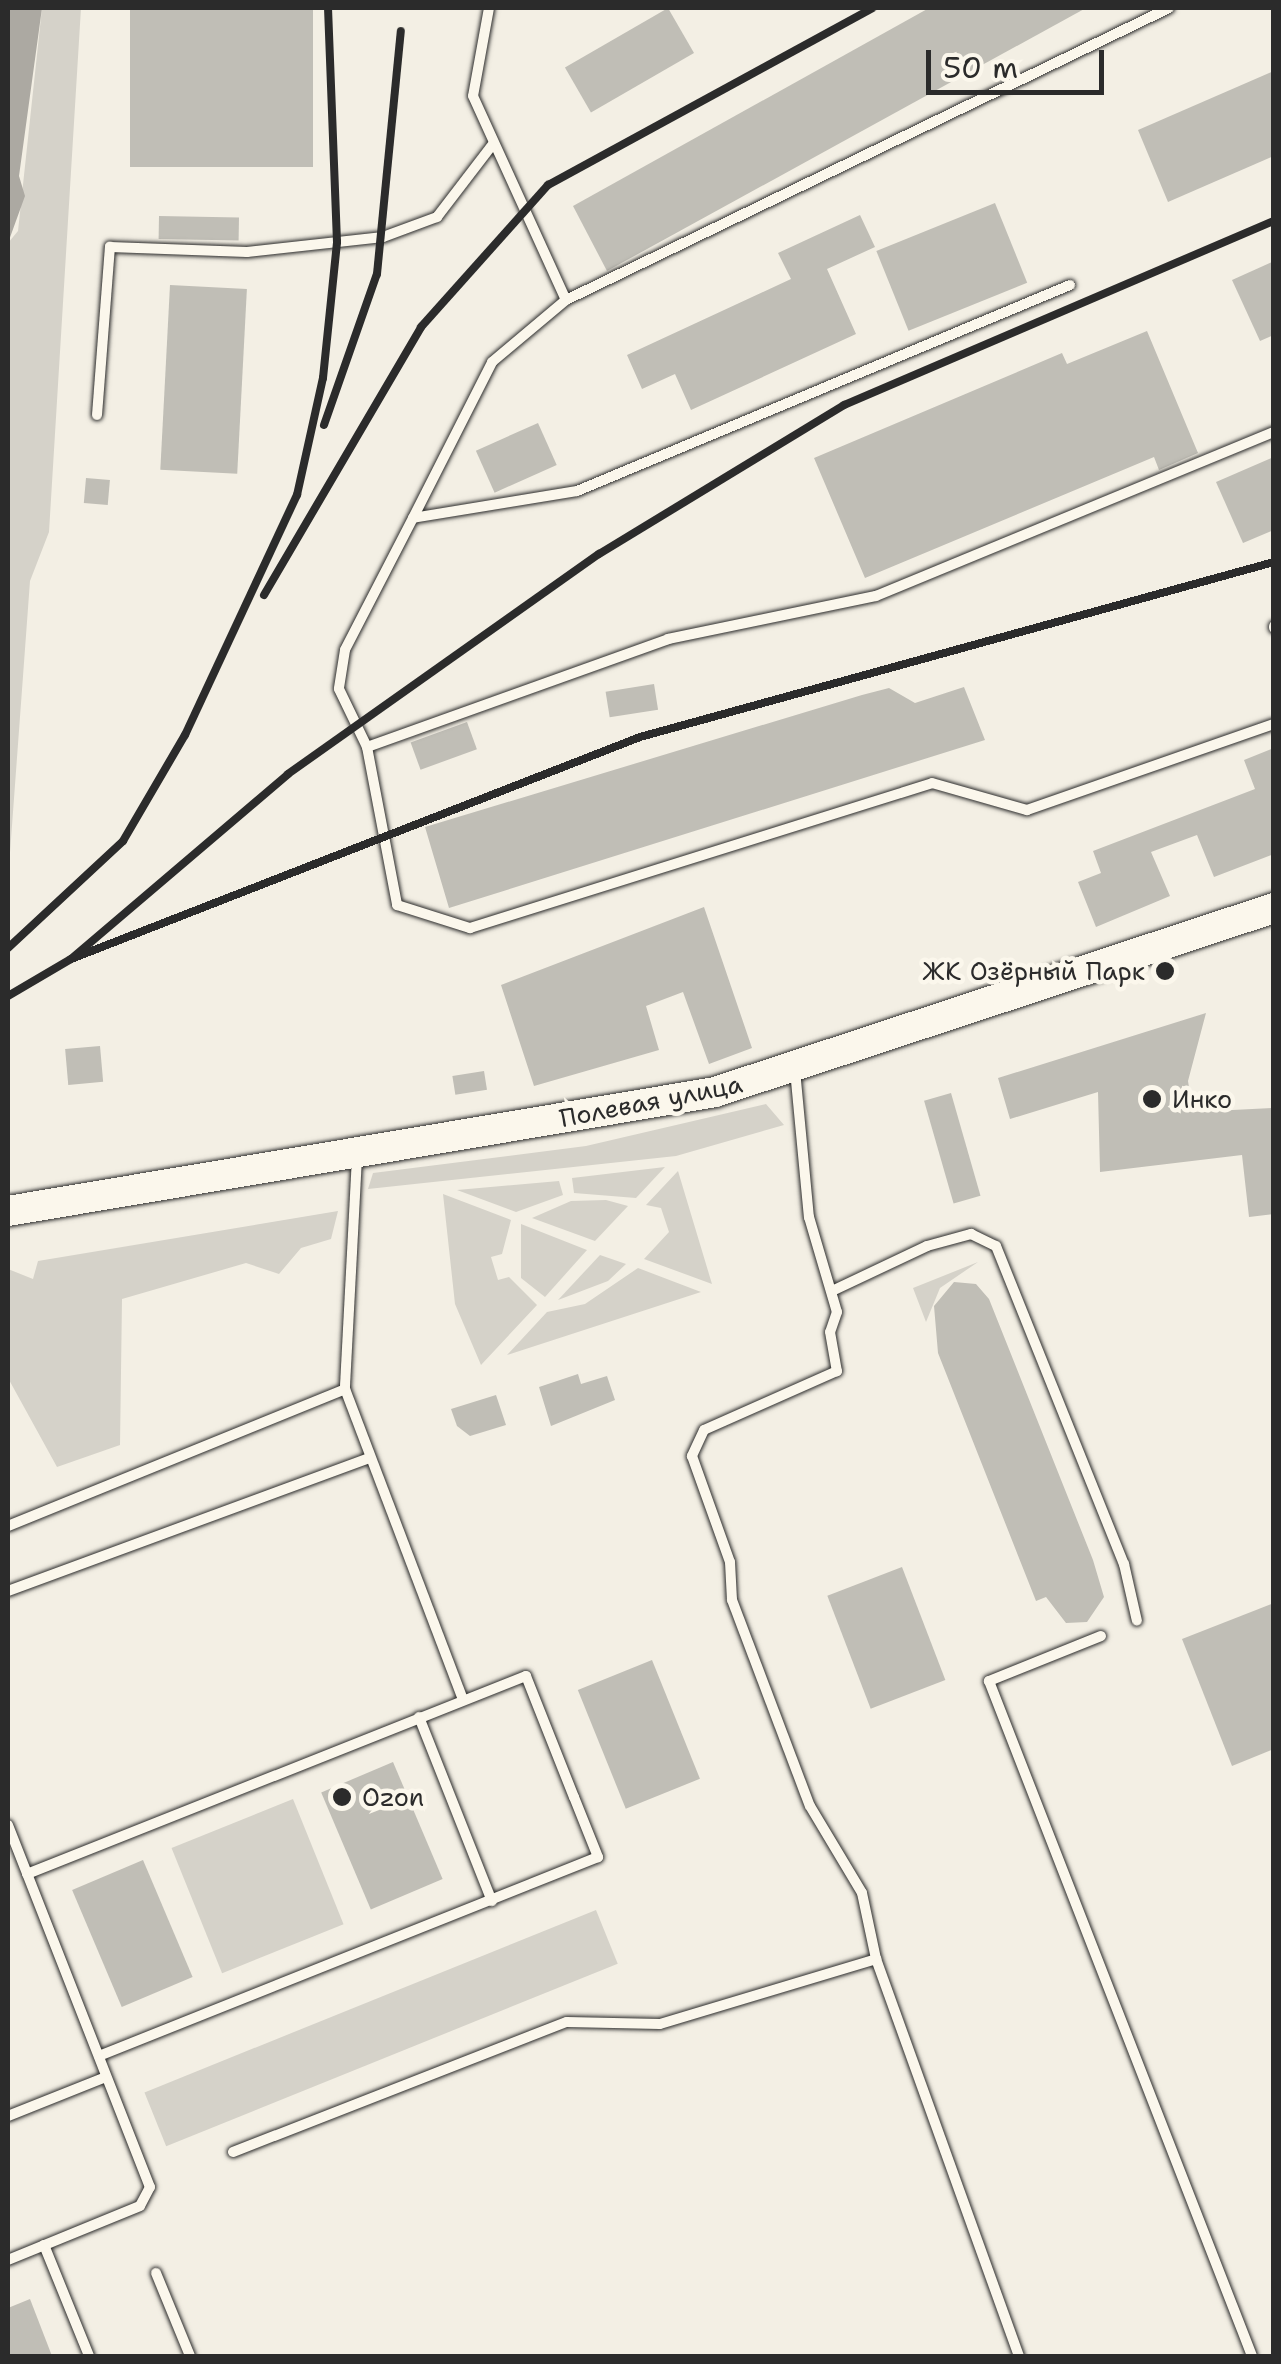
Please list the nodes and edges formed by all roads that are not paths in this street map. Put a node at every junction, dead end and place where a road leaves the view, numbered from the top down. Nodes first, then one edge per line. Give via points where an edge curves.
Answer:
1 (488, 8) edge
2 (1169, 8) edge
3 (493, 144) junction
4 (1070, 285) dead end
5 (566, 300) junction
6 (97, 415) dead end
7 (1274, 432) edge
8 (413, 518) junction
9 (1274, 724) edge
10 (367, 746) junction
11 (1274, 908) edge
12 (795, 1070) junction
13 (358, 1153) junction
14 (14, 1203) edge
15 (832, 1291) junction
16 (345, 1389) junction
17 (369, 1458) junction
18 (8, 1526) edge
19 (8, 1591) edge
20 (1137, 1620) dead end
21 (1101, 1636) dead end
22 (463, 1699) junction
23 (418, 1717) junction
24 (8, 1825) edge
25 (26, 1874) junction
26 (492, 1900) junction
27 (876, 1959) junction
28 (99, 2056) junction
29 (106, 2077) junction
30 (8, 2116) edge
31 (233, 2152) dead end
32 (44, 2245) junction
33 (8, 2260) edge
34 (156, 2273) dead end
35 (89, 2356) edge
36 (190, 2356) edge
37 (1019, 2356) edge
38 (1252, 2356) edge

1 - 3 lane via 473,96
2 - 5 lane
3 - 5 lane
3 - 6 lane via 436,216 383,237 247,252 110,247
4 - 8 lane via 577,491
5 - 8 lane via 492,362
7 - 10 lane via 876,596 668,639
8 - 10 lane via 344,650 339,689
9 - 10 lane via 1027,810 932,783 470,928 397,905
11 - 12 street, Полевая улица
12 - 13 street, Полевая улица
12 - 15 lane via 809,1217
13 - 14 street, Полевая улица
13 - 16 lane
15 - 20 lane via 927,1246 971,1234 996,1246 1124,1564
15 - 27 lane via 834,1378 704,1430 692,1456 730,1562 732,1600 810,1806 862,1893
16 - 17 lane
16 - 18 lane
17 - 19 lane
17 - 22 lane
21 - 38 lane via 989,1681
22 - 23 lane
22 - 26 lane via 526,1676 598,1857
23 - 25 lane
23 - 26 lane
24 - 25 lane
25 - 28 lane
26 - 28 lane
27 - 31 lane via 660,2024 567,2022
27 - 37 lane
28 - 29 lane
29 - 30 lane
29 - 32 lane via 150,2195
32 - 33 lane
32 - 35 lane
34 - 36 lane

